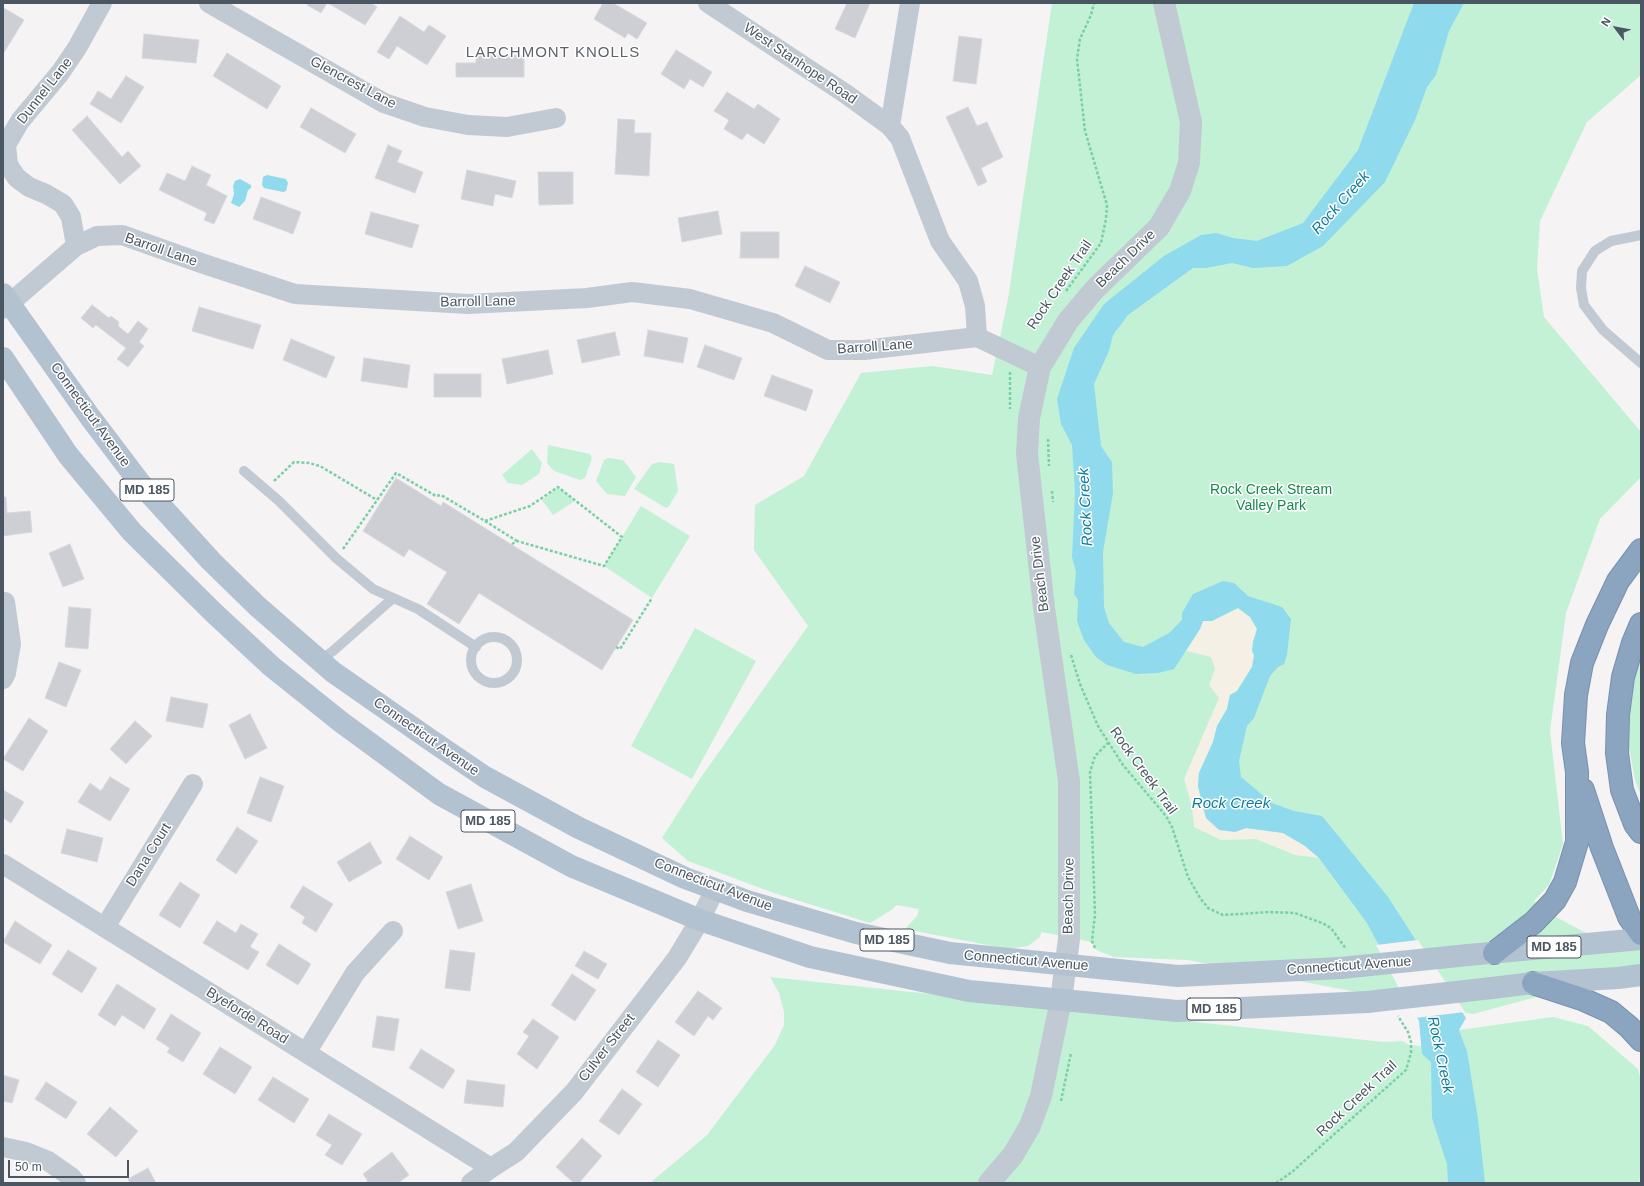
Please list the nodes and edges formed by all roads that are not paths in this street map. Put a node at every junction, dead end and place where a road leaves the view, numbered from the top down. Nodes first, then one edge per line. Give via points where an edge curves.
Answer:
1 (102, 3) edge
2 (209, 3) edge
3 (708, 3) edge
4 (910, 3) edge
5 (1164, 3) edge
6 (556, 118) dead end
7 (890, 126) junction
8 (1641, 235) edge
9 (76, 246) junction
10 (5, 302) edge
11 (976, 337) junction
12 (3, 358) edge
13 (1641, 363) edge
14 (1040, 367) junction
15 (244, 471) dead end
16 (1641, 550) edge
17 (392, 599) junction
18 (5, 602) dead end
19 (1641, 624) edge
20 (476, 646) junction
21 (320, 660) junction
22 (3, 679) edge
23 (297, 686) junction
24 (1577, 772) junction
25 (193, 784) dead end
26 (1641, 832) edge
27 (3, 864) edge
28 (714, 889) junction
29 (700, 920) junction
30 (105, 927) junction
31 (393, 932) dead end
32 (1641, 934) edge
33 (1641, 940) edge
34 (1494, 953) junction
35 (1066, 965) junction
36 (1641, 975) edge
37 (1533, 983) junction
38 (1061, 1000) junction
39 (1641, 1040) edge
40 (306, 1053) junction
41 (3, 1147) edge
42 (490, 1168) junction
43 (76, 1183) edge
44 (471, 1183) edge
45 (989, 1183) edge

1 - 9 street, Dunnel Lane via 64,67 20,121 6,145 8,165 17,178 63,204 72,217
2 - 6 street, Glencrest Lane via 384,103 425,117 468,125 507,127
3 - 7 street, West Stanhope Road
4 - 7 street
5 - 14 street, Beach Drive via 1191,122 1190,163 1180,191 1159,227 1095,289 1068,321
7 - 11 street, West Stanhope Road via 900,138 940,241 968,281 976,306
8 - 13 lane via 1611,241 1595,251 1582,271 1581,288 1584,305 1603,330
9 - 10 street, Barroll Lane
9 - 11 street, Barroll Lane via 98,236 122,235 295,294 468,304 587,298 632,292 676,297 773,323 828,350 864,350
10 - 21 main road, Connecticut Avenue / MD 185 via 140,483 237,586
11 - 14 street
12 - 23 main road, MD 185 via 68,455 132,532 214,613
14 - 35 street, Beach Drive via 1029,418 1027,454 1044,608 1069,781 1069,939
15 - 17 lane via 266,489 336,558 373,589
16 - 24 highway via 1618,580 1582,663 1576,695 1573,743
17 - 20 lane via 418,609
17 - 21 lane via 333,652
18 - 22 street via 11,644
19 - 26 highway via 1623,678 1618,715 1617,753 1622,790 1635,824
20 - 20 lane via 472,653 472,668 481,680 496,684 509,678 516,665 512,646 500,638 493,637
21 - 23 main road
21 - 28 main road, Connecticut Avenue / MD 185 via 339,676 485,777 578,828
23 - 29 main road, MD 185 via 341,722 440,794 571,866
24 - 32 highway via 1602,848 1629,917
24 - 34 highway via 1577,842 1565,882 1555,900 1534,922
25 - 30 street, Dana Court
27 - 30 street, Byeforde Road
28 - 29 street, Culver Street
28 - 35 main road, Connecticut Avenue / MD 185 via 856,933 950,953
29 - 38 main road, MD 185 via 810,957 885,974 969,991
29 - 42 street, Culver Street via 677,958 574,1092 516,1152
30 - 40 street, Byeforde Road
31 - 40 street via 354,974
33 - 34 main road, Connecticut Avenue / MD 185
34 - 35 main road, Connecticut Avenue / MD 185, bridge via 1344,959 1178,976
35 - 38 street, Beach Drive
36 - 37 main road, MD 185
37 - 38 main road, MD 185, bridge via 1367,1002 1177,1011
37 - 39 highway via 1582,999 1611,1012
38 - 45 street, Beach Drive via 1041,1096 1030,1126 1013,1155
40 - 42 street, Byeforde Road
41 - 43 street via 48,1160
42 - 44 street, Culver Street

